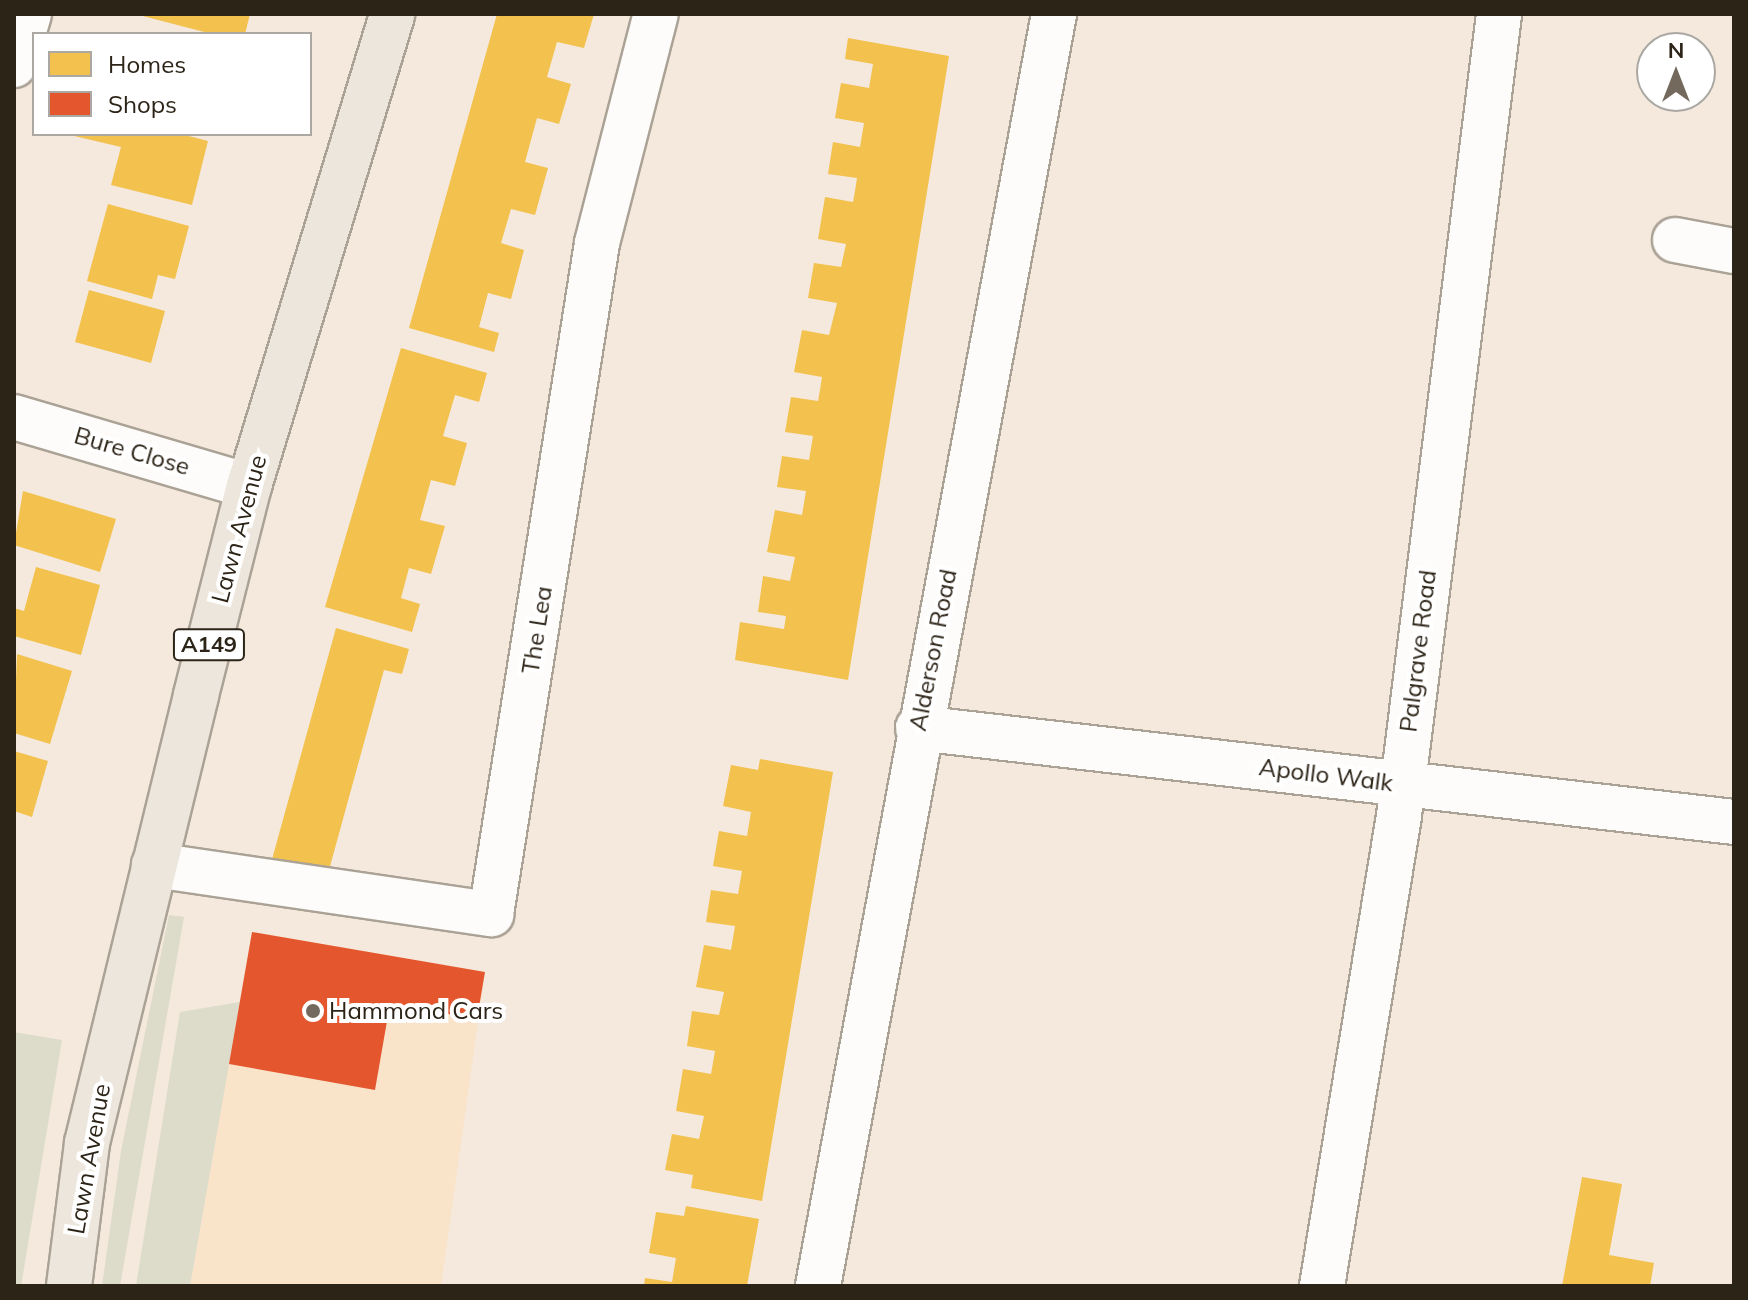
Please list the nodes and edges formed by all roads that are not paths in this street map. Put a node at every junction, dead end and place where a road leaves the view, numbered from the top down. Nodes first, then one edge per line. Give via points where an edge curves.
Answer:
1 (29, 14) edge
2 (392, 14) edge
3 (656, 14) edge
4 (1054, 14) edge
5 (1499, 14) edge
6 (14, 65) edge
7 (1675, 240) dead end
8 (1734, 251) edge
9 (14, 417) edge
10 (249, 486) junction
11 (918, 728) junction
12 (1403, 784) junction
13 (1734, 822) edge
14 (154, 865) junction
15 (69, 1286) edge
16 (818, 1286) edge
17 (1322, 1286) edge

1 - 6 street
2 - 10 main road, Lawn Avenue / A149
3 - 14 street, The Lea via 597,243 491,914
4 - 11 street, Alderson Road
5 - 12 street, Palgrave Road
7 - 8 street
9 - 10 street, Bure Close
10 - 14 main road, Lawn Avenue / A149
11 - 12 street, Apollo Walk
11 - 16 street, Alderson Road
12 - 13 street, Apollo Walk
12 - 17 street, Palgrave Road
14 - 15 main road, Lawn Avenue / A149 via 87,1143

